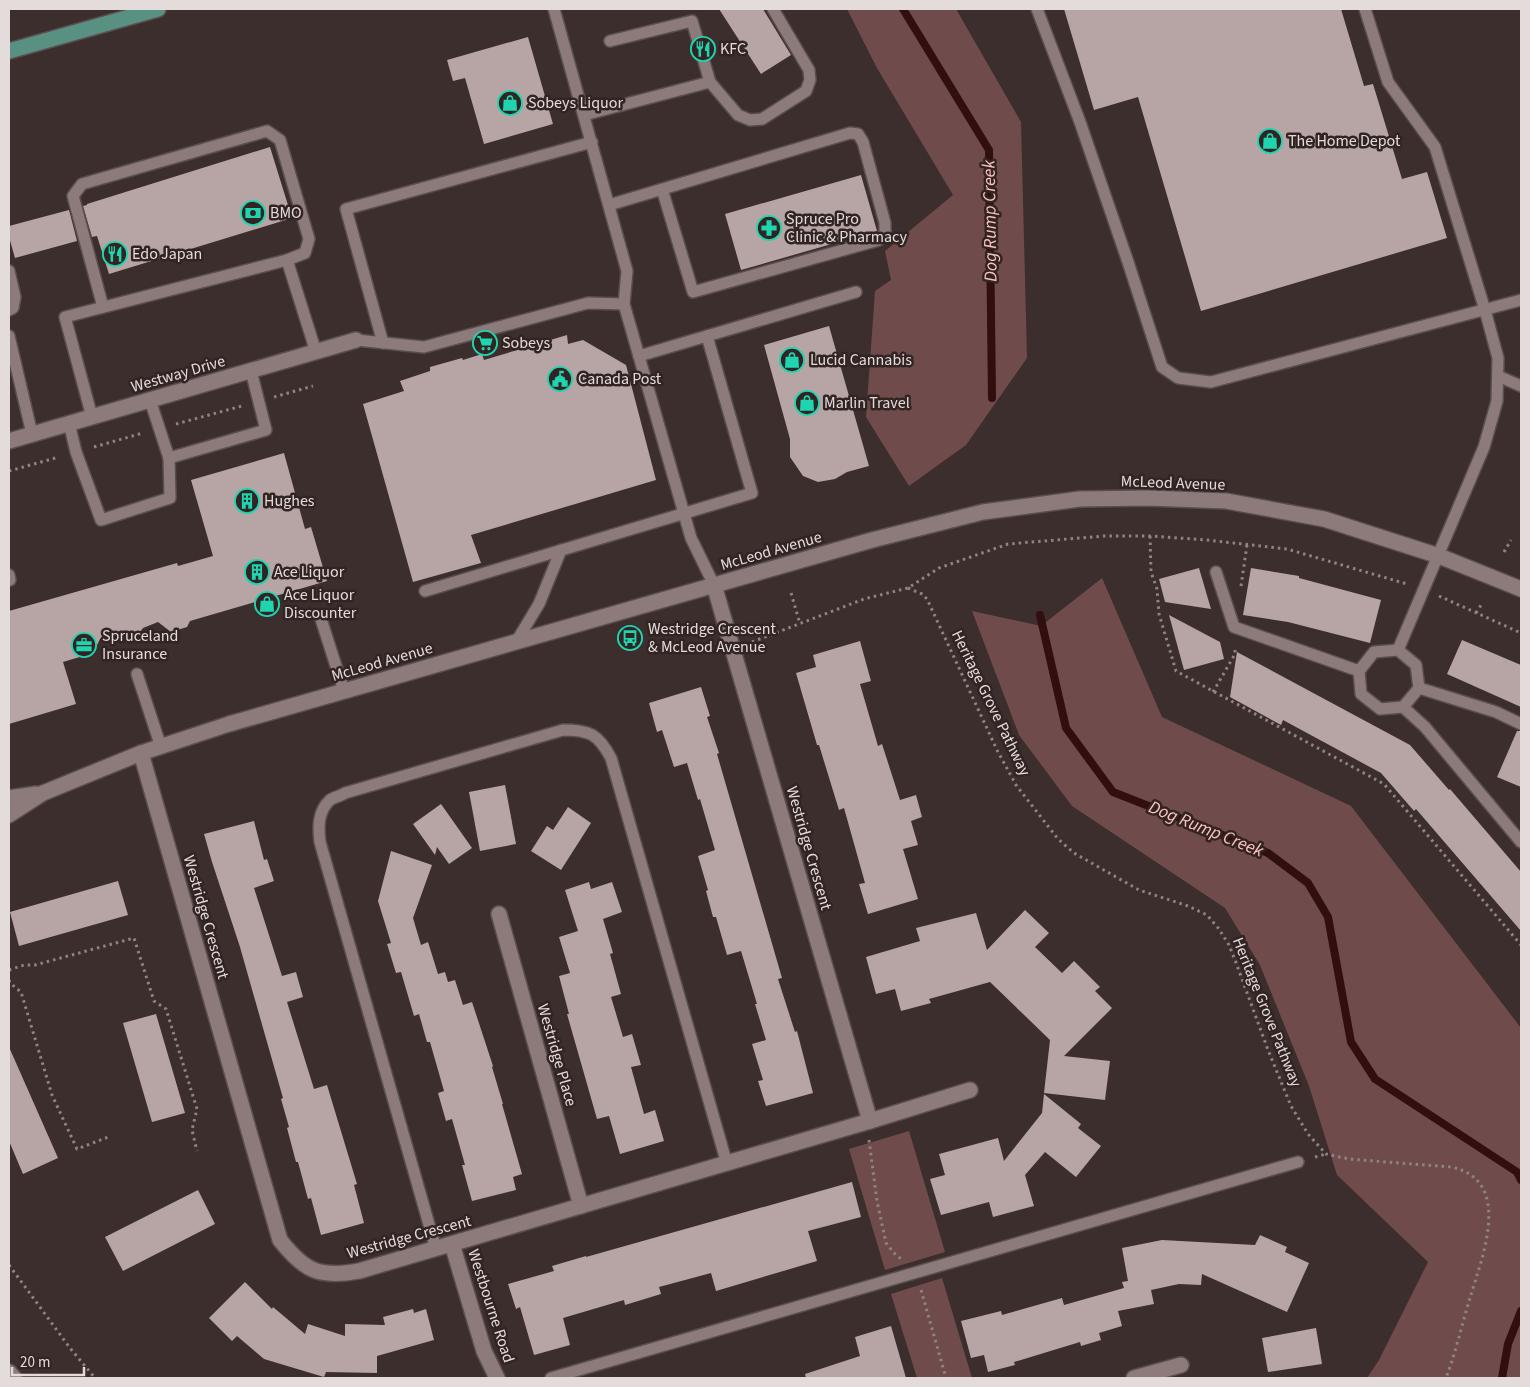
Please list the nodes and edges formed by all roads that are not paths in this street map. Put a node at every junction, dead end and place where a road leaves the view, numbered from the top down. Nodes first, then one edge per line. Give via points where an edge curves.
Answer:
1 (158, 9) edge
2 (554, 9) edge
3 (773, 9) edge
4 (1037, 9) edge
5 (1365, 9) edge
6 (692, 15) edge
7 (610, 41) dead end
8 (9, 51) edge
9 (710, 82) junction
10 (584, 115) junction
11 (592, 142) junction
12 (662, 189) junction
13 (609, 205) junction
14 (287, 260) junction
15 (9, 271) edge
16 (856, 292) dead end
17 (1521, 300) edge
18 (624, 304) junction
19 (103, 307) junction
20 (9, 310) edge
21 (1485, 310) junction
22 (9, 336) edge
23 (707, 336) junction
24 (356, 340) joint
25 (383, 343) junction
26 (316, 352) junction
27 (639, 356) junction
28 (251, 371) junction
29 (1498, 376) junction
30 (1521, 386) edge
31 (150, 400) junction
32 (92, 417) junction
33 (70, 423) junction
34 (32, 434) junction
35 (9, 441) edge
36 (169, 458) junction
37 (684, 512) junction
38 (562, 550) junction
39 (1439, 556) junction
40 (1216, 572) dead end
41 (714, 585) junction
42 (1521, 589) edge
43 (425, 591) dead end
44 (320, 616) dead end
45 (516, 642) junction
46 (1398, 650) junction
47 (1359, 671) junction
48 (137, 674) dead end
49 (1418, 688) junction
50 (344, 691) junction
51 (1404, 707) junction
52 (1521, 724) edge
53 (161, 747) junction
54 (141, 753) junction
55 (43, 793) junction
56 (9, 798) edge
57 (9, 815) edge
58 (1521, 842) edge
59 (499, 914) dead end
60 (970, 1090) dead end
61 (870, 1121) junction
62 (1298, 1162) dead end
63 (727, 1164) junction
64 (581, 1206) junction
65 (452, 1244) junction
66 (436, 1249) junction
67 (1181, 1365) dead end
68 (9, 1372) edge
69 (14, 1378) edge
70 (497, 1378) edge
71 (551, 1378) edge
72 (1134, 1378) edge

1 - 8 main road
2 - 10 lane
3 - 9 lane via 809,70 806,91 762,119 750,120 738,115
4 - 21 lane via 1083,131 1162,367 1178,378 1211,382
5 - 21 lane via 1388,82 1435,147
6 - 7 lane
6 - 9 lane
9 - 10 lane
10 - 11 lane
11 - 13 lane
11 - 25 lane via 346,209
12 - 12 lane via 850,133 858,134 885,223 885,234 879,240 693,292
12 - 13 lane
13 - 18 lane via 627,271
14 - 19 lane
14 - 19 lane via 305,253 309,238 280,140 267,131 82,184 73,196
14 - 26 lane
15 - 20 lane via 15,297 13,308
16 - 23 lane
17 - 21 lane
18 - 25 lane via 588,303 424,347
18 - 27 lane
19 - 32 lane via 65,317
21 - 29 lane via 1498,358
22 - 34 lane
23 - 27 lane
23 - 37 lane via 752,493
24 - 25 lane
24 - 26 street, Westway Drive
26 - 28 street, Westway Drive
27 - 37 lane
28 - 31 street, Westway Drive
28 - 36 lane via 266,430
29 - 30 lane
29 - 39 lane via 1497,401 1484,447
31 - 32 street, Westway Drive
31 - 36 lane
32 - 33 street, Westway Drive
33 - 34 street, Westway Drive
33 - 36 lane via 76,452 101,520 170,498
34 - 35 street, Westway Drive
37 - 38 lane
37 - 41 lane via 691,538
38 - 43 lane
38 - 45 lane via 539,604
39 - 41 street, McLeod Avenue via 1324,519 1226,502 1080,499 983,512
39 - 42 street, McLeod Avenue
39 - 46 lane
40 - 47 lane via 1234,627
41 - 45 street, McLeod Avenue
41 - 61 street, Westridge Crescent
44 - 50 lane
45 - 50 street, McLeod Avenue
46 - 47 lane via 1374,652
46 - 49 lane via 1416,665
47 - 51 lane via 1361,694 1380,709
48 - 53 lane
49 - 51 lane
49 - 52 lane via 1496,712
50 - 53 street, McLeod Avenue
51 - 58 lane
53 - 54 street, McLeod Avenue
54 - 55 street, McLeod Avenue
54 - 66 street, Westridge Crescent via 280,1240 294,1258 313,1270 336,1275
55 - 56 street, McLeod Avenue
55 - 57 street, McLeod Avenue
59 - 64 street, Westridge Place
60 - 61 street, Westridge Crescent
61 - 63 street, Westridge Crescent
62 - 71 lane
63 - 64 street, Westridge Crescent
63 - 66 lane via 611,758 596,736 580,730 563,730 345,793 330,801 321,815 318,828 320,842
64 - 65 street, Westridge Crescent
65 - 66 street, Westridge Crescent
65 - 70 street, Westbourne Road via 484,1351
67 - 72 street
68 - 69 street

